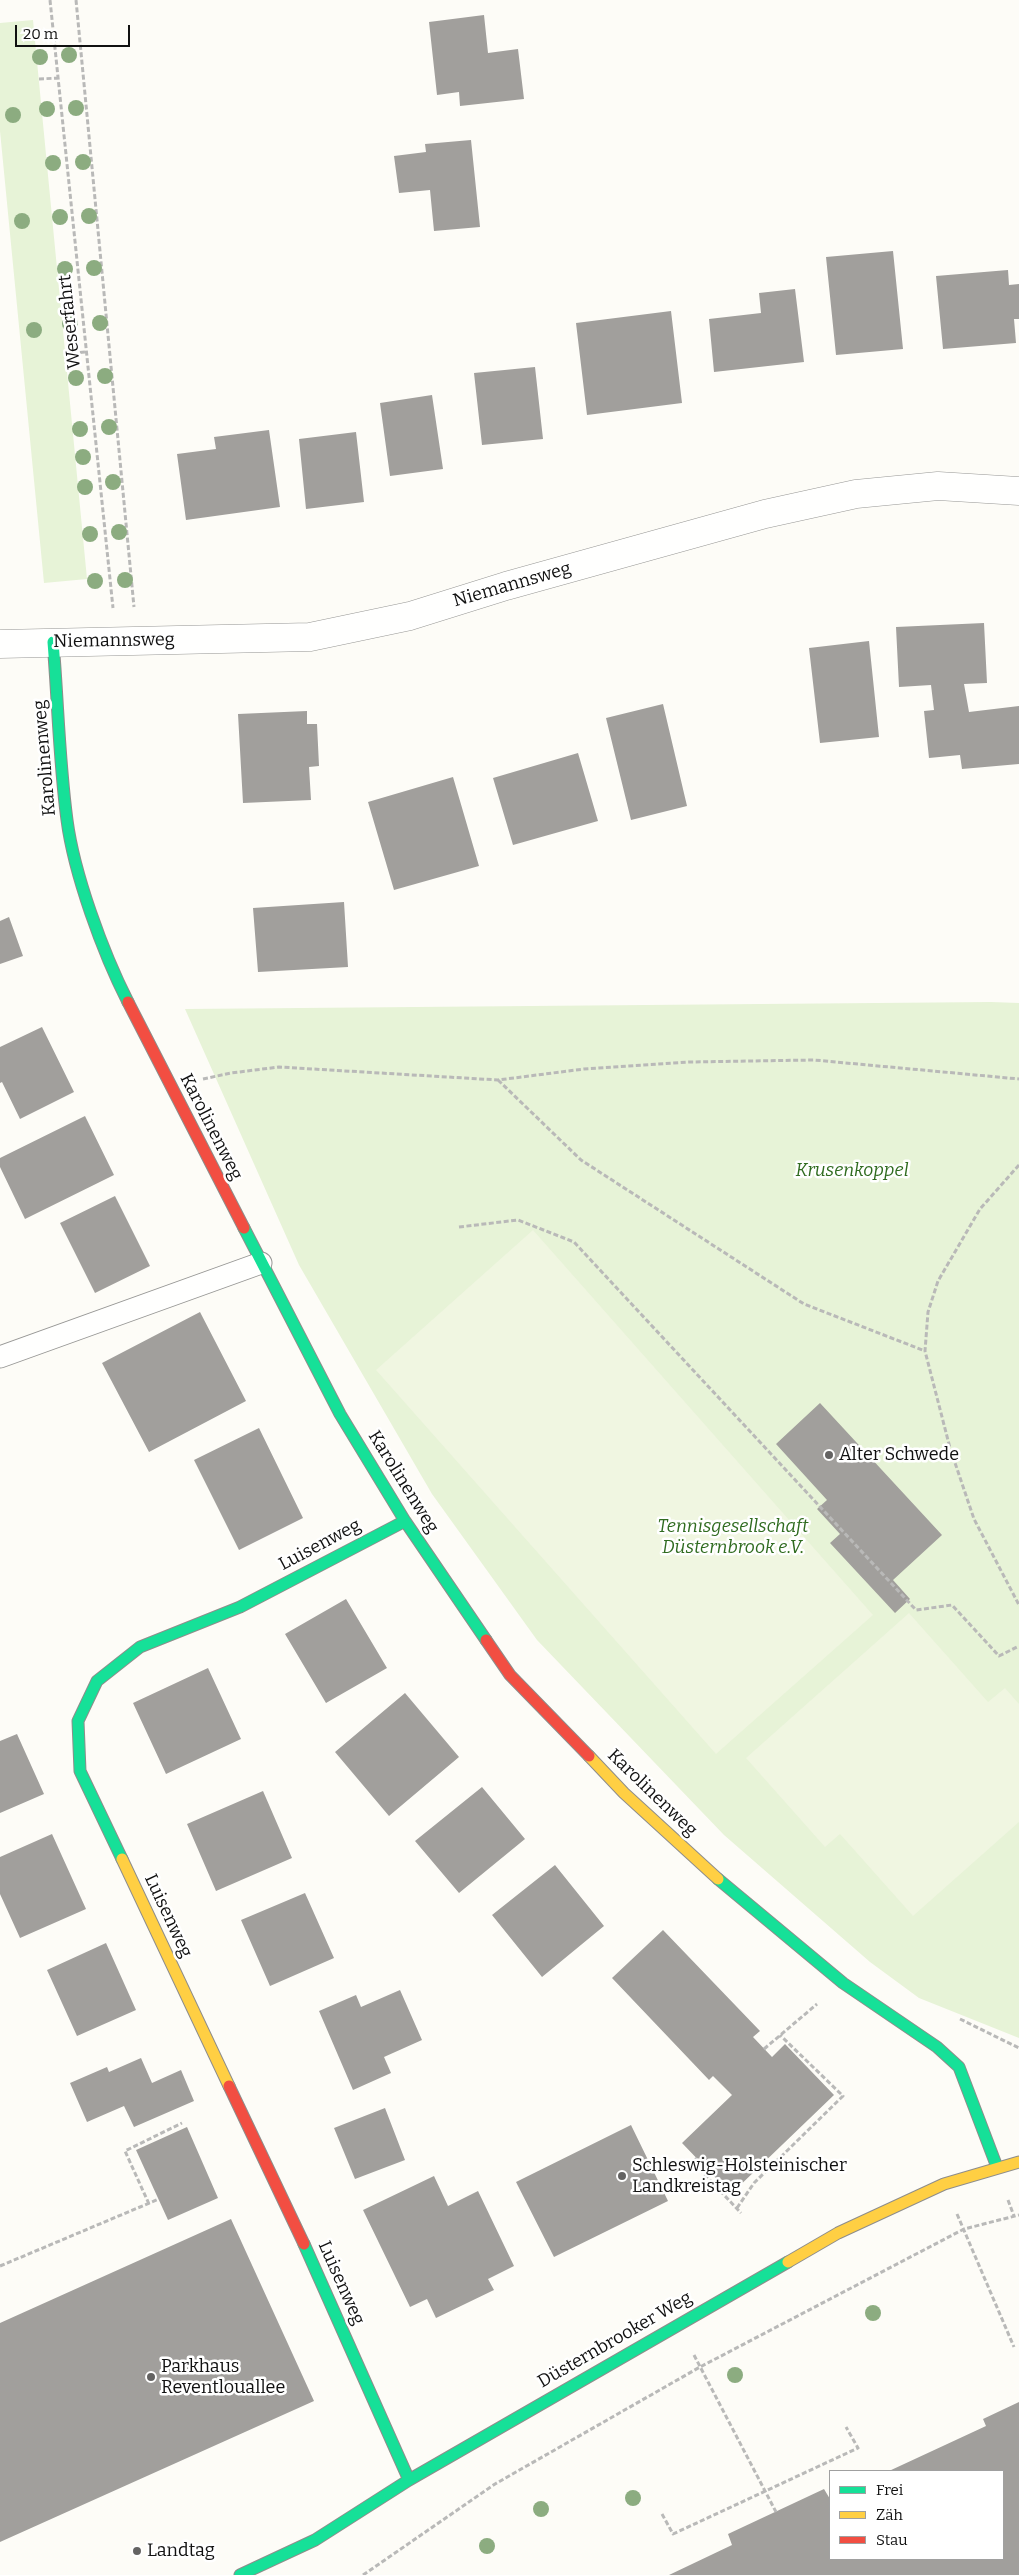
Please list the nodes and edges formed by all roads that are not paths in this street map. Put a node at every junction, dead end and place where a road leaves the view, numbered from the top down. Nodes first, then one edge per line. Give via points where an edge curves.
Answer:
1 (1019, 491) edge
2 (54, 642) junction
3 (0, 644) edge
4 (261, 1262) junction
5 (0, 1357) edge
6 (405, 1520) junction
7 (1019, 2162) edge
8 (997, 2167) junction
9 (409, 2480) junction
10 (240, 2575) edge

1 - 2 street, Niemannsweg via 938,486 856,494 765,514 410,616 310,637
2 - 3 street, Niemannsweg
2 - 4 street, Karolinenweg via 67,822 80,879 112,970
4 - 5 lane
4 - 6 street, Karolinenweg via 340,1414
6 - 8 street, Karolinenweg via 510,1675 631,1800 735,1895 843,1983 937,2047 959,2068
6 - 9 street, Luisenweg via 240,1607 140,1647 97,1681 78,1722 80,1772 300,2234
7 - 8 street, Düsternbrooker Weg
8 - 9 street, Düsternbrooker Weg via 944,2184 838,2233
9 - 10 street, Düsternbrooker Weg via 315,2540

